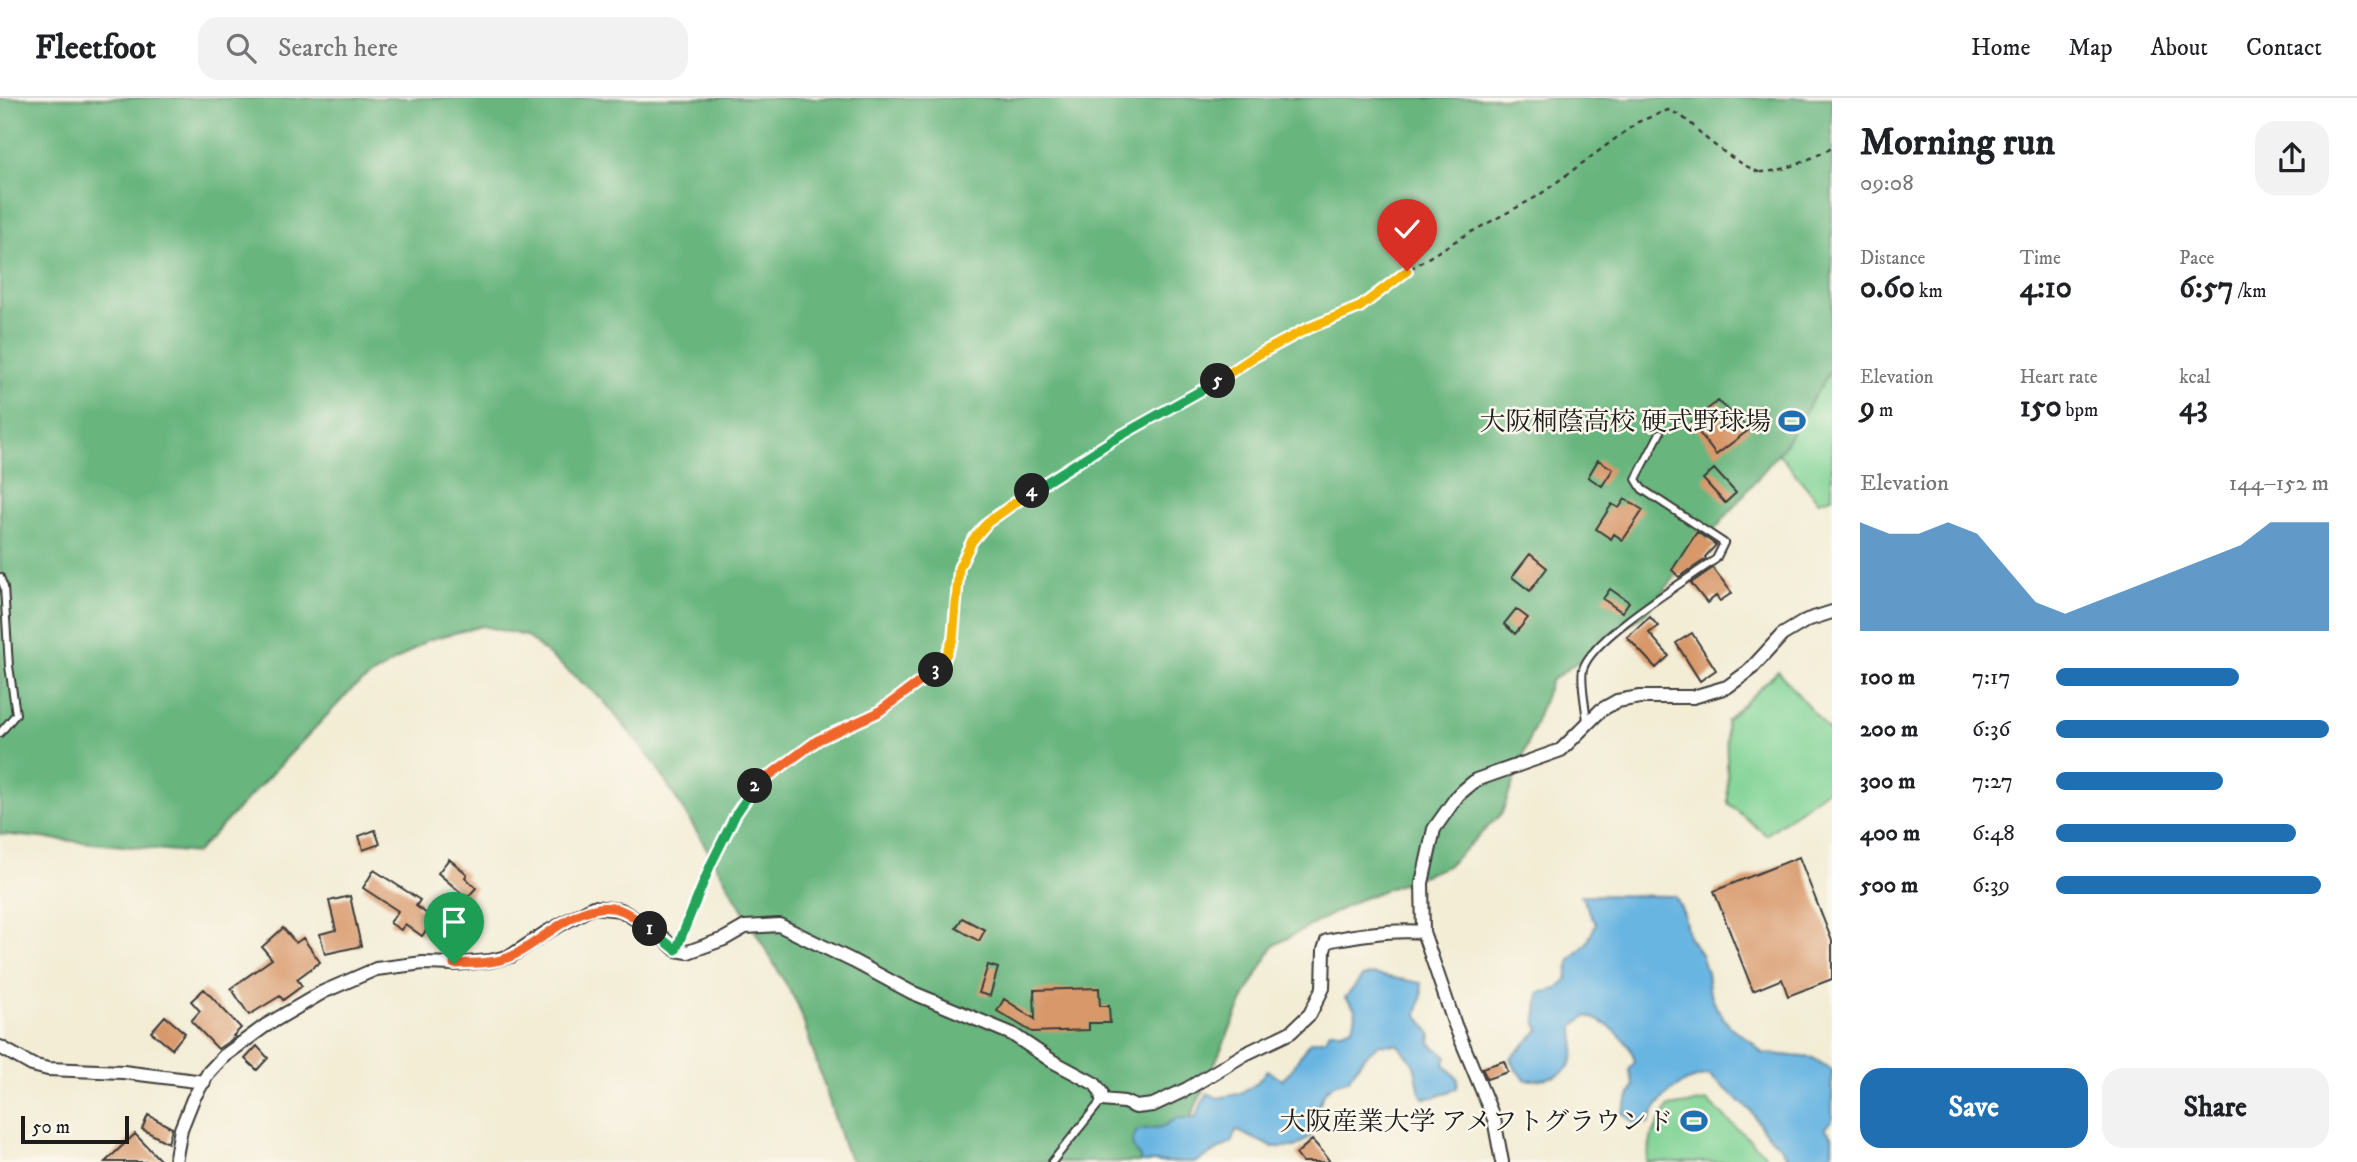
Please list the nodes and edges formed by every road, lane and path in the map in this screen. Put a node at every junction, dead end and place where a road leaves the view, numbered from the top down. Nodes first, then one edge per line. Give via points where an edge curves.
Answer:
1 (1832, 148) edge
2 (1660, 433) dead end
3 (0, 578) edge
4 (1832, 612) edge
5 (1587, 724) junction
6 (0, 733) edge
7 (1423, 932) junction
8 (676, 950) junction
9 (0, 1048) edge
10 (204, 1082) junction
11 (1102, 1100) junction
12 (175, 1162) edge
13 (1052, 1162) edge
14 (1502, 1162) edge

1 - 8 path via 1774,172 1760,173 1724,152 1685,117 1668,110 1638,122 1538,196 1407,271 1360,307 1252,358 1002,510 972,541 959,568 953,639 941,667 877,713 818,740 751,789 711,864
2 - 5 lane via 1636,479 1642,489 1724,544 1716,559 1626,623 1588,659 1583,671
3 - 6 lane via 16,714
4 - 5 street via 1782,635 1727,687 1693,696 1617,701
5 - 7 street via 1561,750 1476,780 1458,795 1434,829 1422,883
7 - 11 street via 1327,941 1323,988 1310,1014 1291,1032 1153,1105 1136,1107
7 - 14 street via 1494,1119
8 - 10 street via 621,910 593,907 512,956 389,966 323,992 224,1056
8 - 11 street via 688,952 745,927 779,925 911,992 1012,1034 1095,1084
9 - 10 street via 48,1069
10 - 12 street via 181,1129
11 - 13 lane

